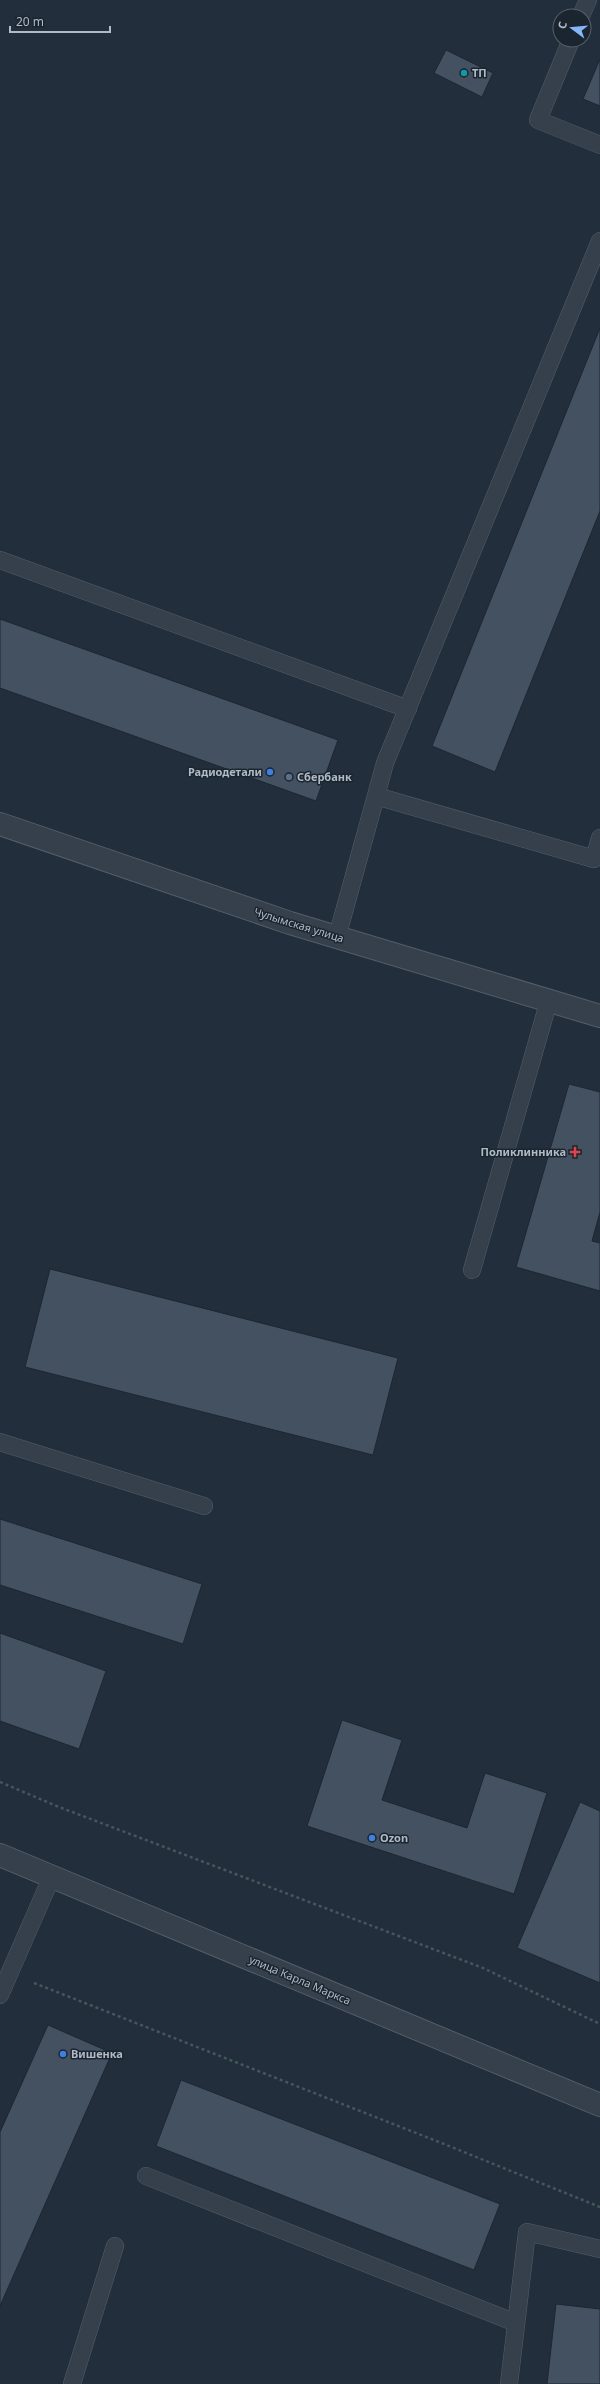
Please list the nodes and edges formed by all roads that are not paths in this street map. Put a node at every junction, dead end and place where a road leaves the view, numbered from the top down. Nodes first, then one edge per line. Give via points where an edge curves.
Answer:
1 (568, 48) edge
2 (600, 145) edge
3 (600, 242) edge
4 (0, 560) edge
5 (408, 709) junction
6 (376, 796) junction
7 (0, 824) edge
8 (600, 838) edge
9 (337, 937) junction
10 (549, 1000) junction
11 (600, 1016) edge
12 (472, 1270) dead end
13 (0, 1442) edge
14 (204, 1506) dead end
15 (0, 1855) edge
16 (52, 1876) junction
17 (0, 1994) edge
18 (600, 2105) edge
19 (146, 2176) dead end
20 (115, 2246) dead end
21 (600, 2249) edge
22 (516, 2323) junction
23 (72, 2384) edge
24 (509, 2384) edge

1 - 2 lane via 538,120
3 - 5 lane
4 - 5 lane
5 - 6 lane via 385,763
6 - 8 lane via 594,859
6 - 9 lane
7 - 9 street, Чулымская улица
9 - 10 street, Чулымская улица
10 - 11 street, Чулымская улица
10 - 12 lane
13 - 14 lane
15 - 16 street, улица Карла Маркса
16 - 17 lane
16 - 18 street, улица Карла Маркса
19 - 22 lane
20 - 23 lane
21 - 22 lane via 527,2232
22 - 24 lane

